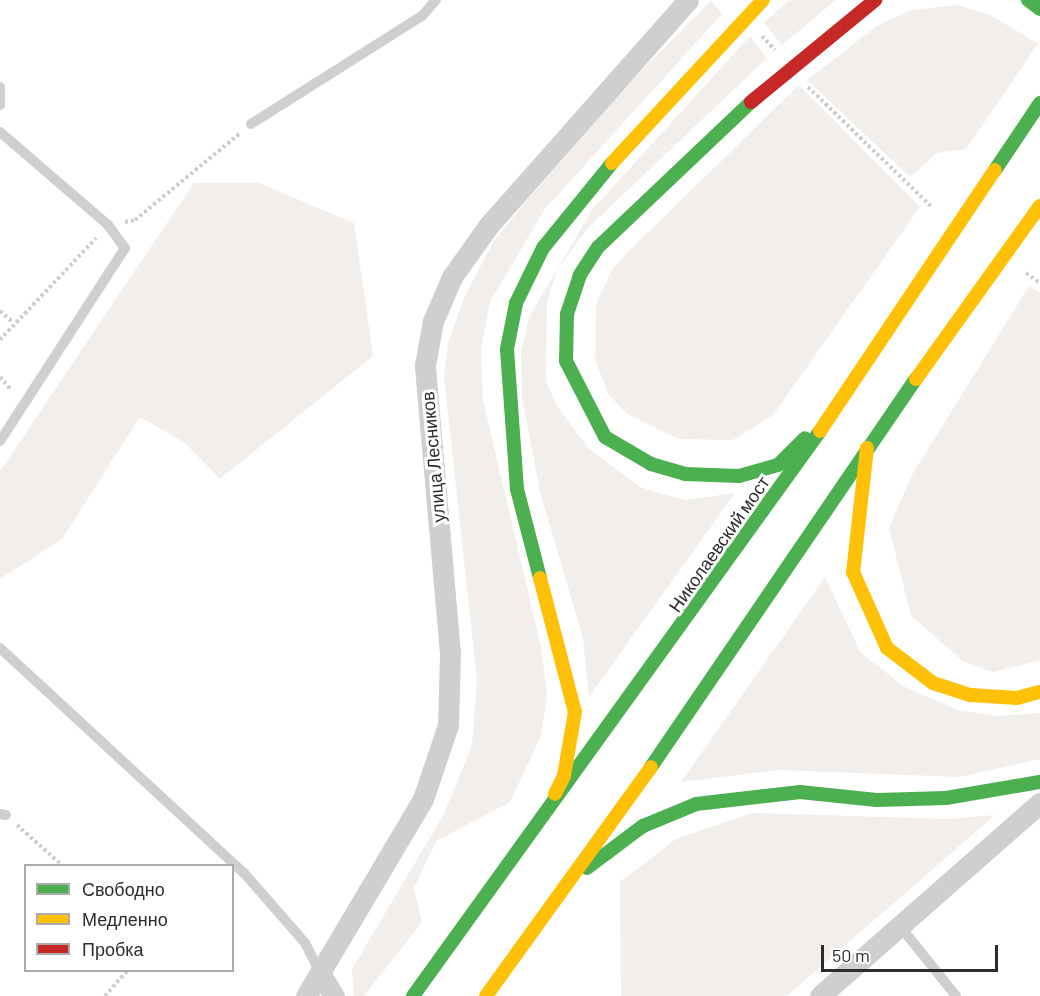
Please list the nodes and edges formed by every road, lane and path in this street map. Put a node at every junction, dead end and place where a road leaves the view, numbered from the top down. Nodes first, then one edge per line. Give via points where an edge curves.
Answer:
1 (436, 0) edge
2 (688, 0) edge
3 (763, 0) edge
4 (875, 0) edge
5 (1028, 0) edge
6 (1040, 9) edge
7 (755, 29) dead end
8 (777, 52) dead end
9 (801, 80) dead end
10 (0, 87) edge
11 (1040, 103) edge
12 (0, 105) edge
13 (251, 124) joint
14 (0, 132) edge
15 (1040, 206) edge
16 (933, 208) dead end
17 (108, 225) junction
18 (1028, 274) dead end
19 (1040, 283) edge
20 (0, 311) edge
21 (14, 324) junction
22 (0, 340) edge
23 (0, 377) edge
24 (7, 396) dead end
25 (826, 416) junction
26 (1, 438) edge
27 (867, 448) junction
28 (0, 648) edge
29 (1040, 693) edge
30 (1040, 782) edge
31 (1040, 803) edge
32 (3, 814) edge
33 (533, 836) junction
34 (61, 864) edge
35 (578, 874) junction
36 (899, 926) junction
37 (126, 972) edge
38 (320, 973) junction
39 (105, 996) edge
40 (306, 996) edge
41 (334, 996) edge
42 (413, 996) edge
43 (486, 996) edge
44 (820, 996) edge
45 (956, 996) edge

1 - 13 lane via 422,16
2 - 38 street, улица Лесников via 489,225 452,278 433,321 424,365 450,653 448,725 423,799
3 - 33 main road via 578,200 543,248 516,303 507,349 508,417 517,489 564,653 575,712 564,776
4 - 25 main road via 775,80 598,247 580,275 567,314 566,361 584,404 605,437 651,464 685,474 740,476 778,465
5 - 6 main road
7 - 8 path
9 - 16 path
10 - 12 lane
11 - 25 main road, Николаевский мост
13 - 17 path via 135,220
14 - 17 lane
15 - 27 main road
17 - 21 path
17 - 26 lane via 124,248 121,258
18 - 19 path
20 - 21 path
21 - 22 path
23 - 24 path via 14,389
25 - 33 main road, Николаевский мост via 755,528
27 - 29 main road via 853,572 887,648 933,683 971,695 1017,698
27 - 35 main road
28 - 38 lane via 244,873 305,943
30 - 35 main road via 946,798 877,800 800,792 696,804 643,826
31 - 36 street
32 - 34 path
33 - 42 main road, Николаевский мост
35 - 43 main road
36 - 44 street
36 - 45 lane
37 - 39 path
38 - 40 street, улица Лесников
38 - 41 street

